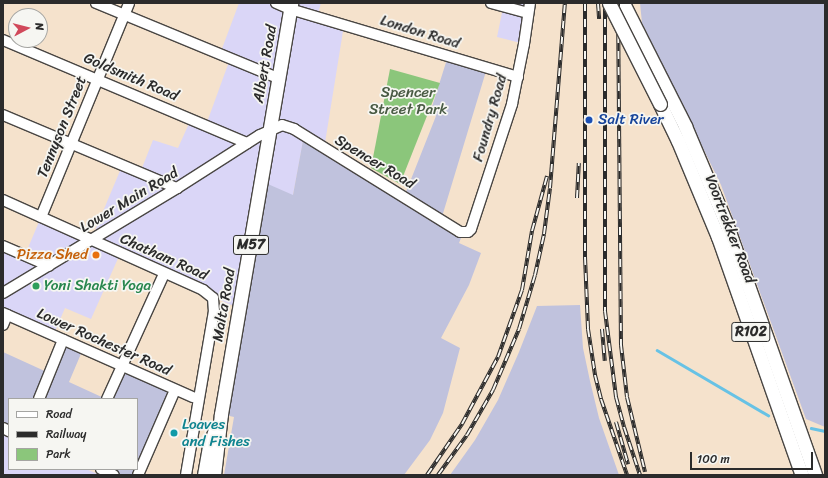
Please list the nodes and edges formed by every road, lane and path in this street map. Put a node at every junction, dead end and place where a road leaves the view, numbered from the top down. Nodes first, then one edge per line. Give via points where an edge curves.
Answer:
1 (96, 3) edge
2 (128, 3) edge
3 (276, 3) edge
4 (491, 3) edge
5 (530, 3) edge
6 (609, 3) edge
7 (623, 3) edge
8 (291, 6) edge
9 (528, 13) junction
10 (124, 15) junction
11 (3, 40) edge
12 (518, 77) junction
13 (278, 78) junction
14 (97, 79) junction
15 (3, 116) edge
16 (269, 130) junction
17 (247, 143) junction
18 (71, 144) junction
19 (177, 188) junction
20 (3, 200) edge
21 (41, 217) junction
22 (463, 233) joint
23 (91, 240) junction
24 (3, 246) edge
25 (49, 266) junction
26 (164, 274) junction
27 (3, 293) edge
28 (5, 314) edge
29 (3, 325) edge
30 (63, 340) junction
31 (123, 366) junction
32 (175, 390) junction
33 (193, 397) dead end
34 (39, 398) edge
35 (107, 398) edge
36 (221, 414) junction
37 (103, 470) edge
38 (114, 475) edge
39 (138, 475) edge
40 (186, 475) edge
41 (204, 475) edge
42 (214, 475) edge
43 (802, 475) edge
44 (815, 475) edge

1 - 10 street
2 - 10 street, Tennyson Street
3 - 8 street, London Road
4 - 9 street
5 - 9 street, Foundry Road
6 - 43 main road, Voortrekker Road / R102, bridge via 678,142 718,238
7 - 44 main road, Voortrekker Road / R102 via 692,143 726,223
8 - 12 street, London Road
8 - 13 main road, Albert Road / M57
9 - 12 street, Foundry Road
10 - 13 street
10 - 14 street, Tennyson Street
11 - 14 street, Goldsmith Road
12 - 22 street, Foundry Road via 512,104 472,229
13 - 16 main road, Albert Road / M57
14 - 17 street, Goldsmith Road
14 - 18 street, Tennyson Street
15 - 18 street
16 - 17 street, Lower Main Road
16 - 22 street, Spencer Road via 282,125 294,129
16 - 36 main road, Malta Road / M57
17 - 19 street, Lower Main Road
18 - 19 street
18 - 21 street, Tennyson Street
19 - 23 street, Lower Main Road
20 - 21 street, Chatham Road
21 - 23 street, Chatham Road
23 - 25 street, Lower Main Road
23 - 26 street, Chatham Road
24 - 25 street
25 - 27 street, Lower Main Road
26 - 31 street
26 - 40 street, Chatham Road via 208,293 214,304
28 - 29 street
28 - 30 street, Lower Rochester Road
30 - 31 street, Lower Rochester Road
30 - 34 street
31 - 32 street, Lower Rochester Road
31 - 35 street
32 - 33 street, Lower Rochester Road
32 - 39 street
36 - 41 main road, Malta Road / M57 via 209,447
36 - 42 main road, Malta Road / M57
37 - 38 street

